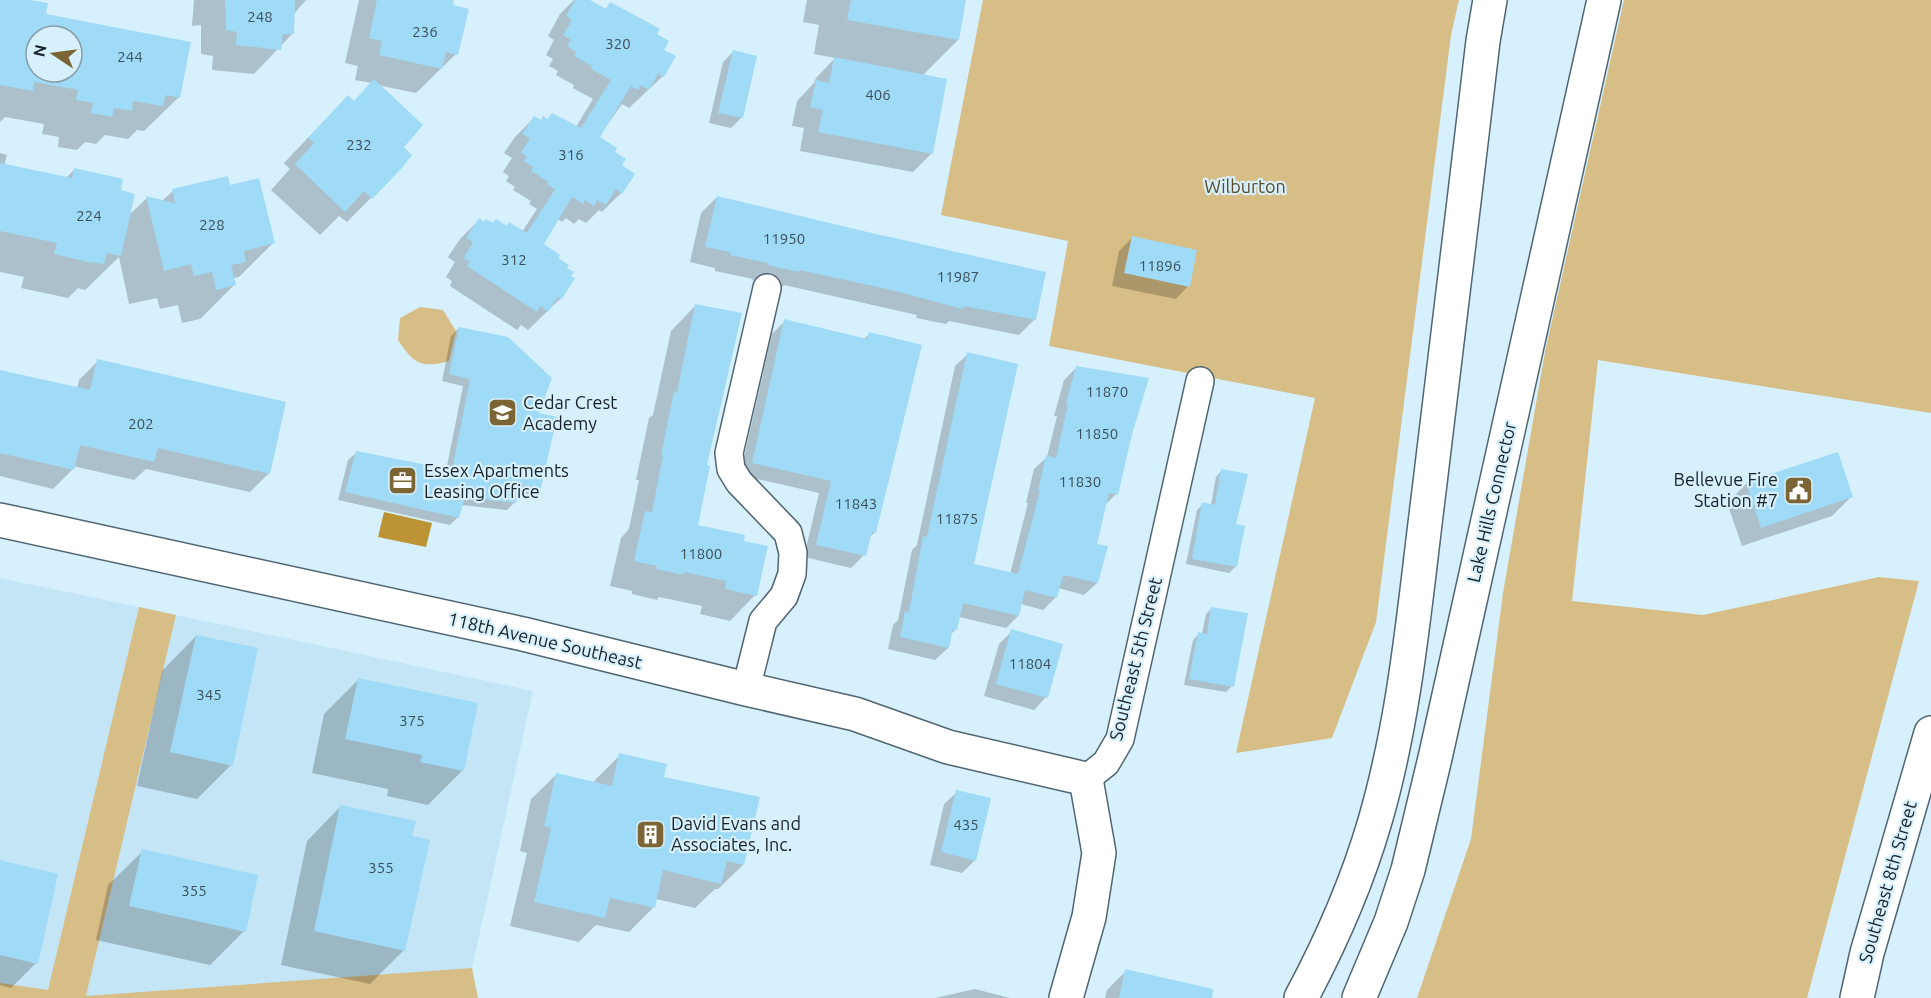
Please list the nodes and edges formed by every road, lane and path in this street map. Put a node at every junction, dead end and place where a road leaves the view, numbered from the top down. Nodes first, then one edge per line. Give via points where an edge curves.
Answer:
1 (1490, 0) edge
2 (1604, 0) edge
3 (768, 288) dead end
4 (1200, 381) dead end
5 (0, 520) edge
6 (746, 689) junction
7 (1931, 733) edge
8 (1086, 779) junction
9 (1066, 998) edge
10 (1301, 998) edge
11 (1359, 998) edge
12 (1857, 998) edge

1 - 10 main road via 1396,734 1376,820 1359,870
2 - 11 main road, Lake Hills Connector via 1408,870
3 - 6 street via 729,453 731,470 739,482 788,533 793,553 792,574 784,596 763,621
4 - 8 street, Southeast 5th Street via 1120,739 1106,763
5 - 6 main road, 118th Avenue Southeast via 523,634
6 - 8 main road, 118th Avenue Southeast via 855,714 948,747
7 - 12 main road, Southeast 8th Street
8 - 9 main road via 1099,853 1089,917

